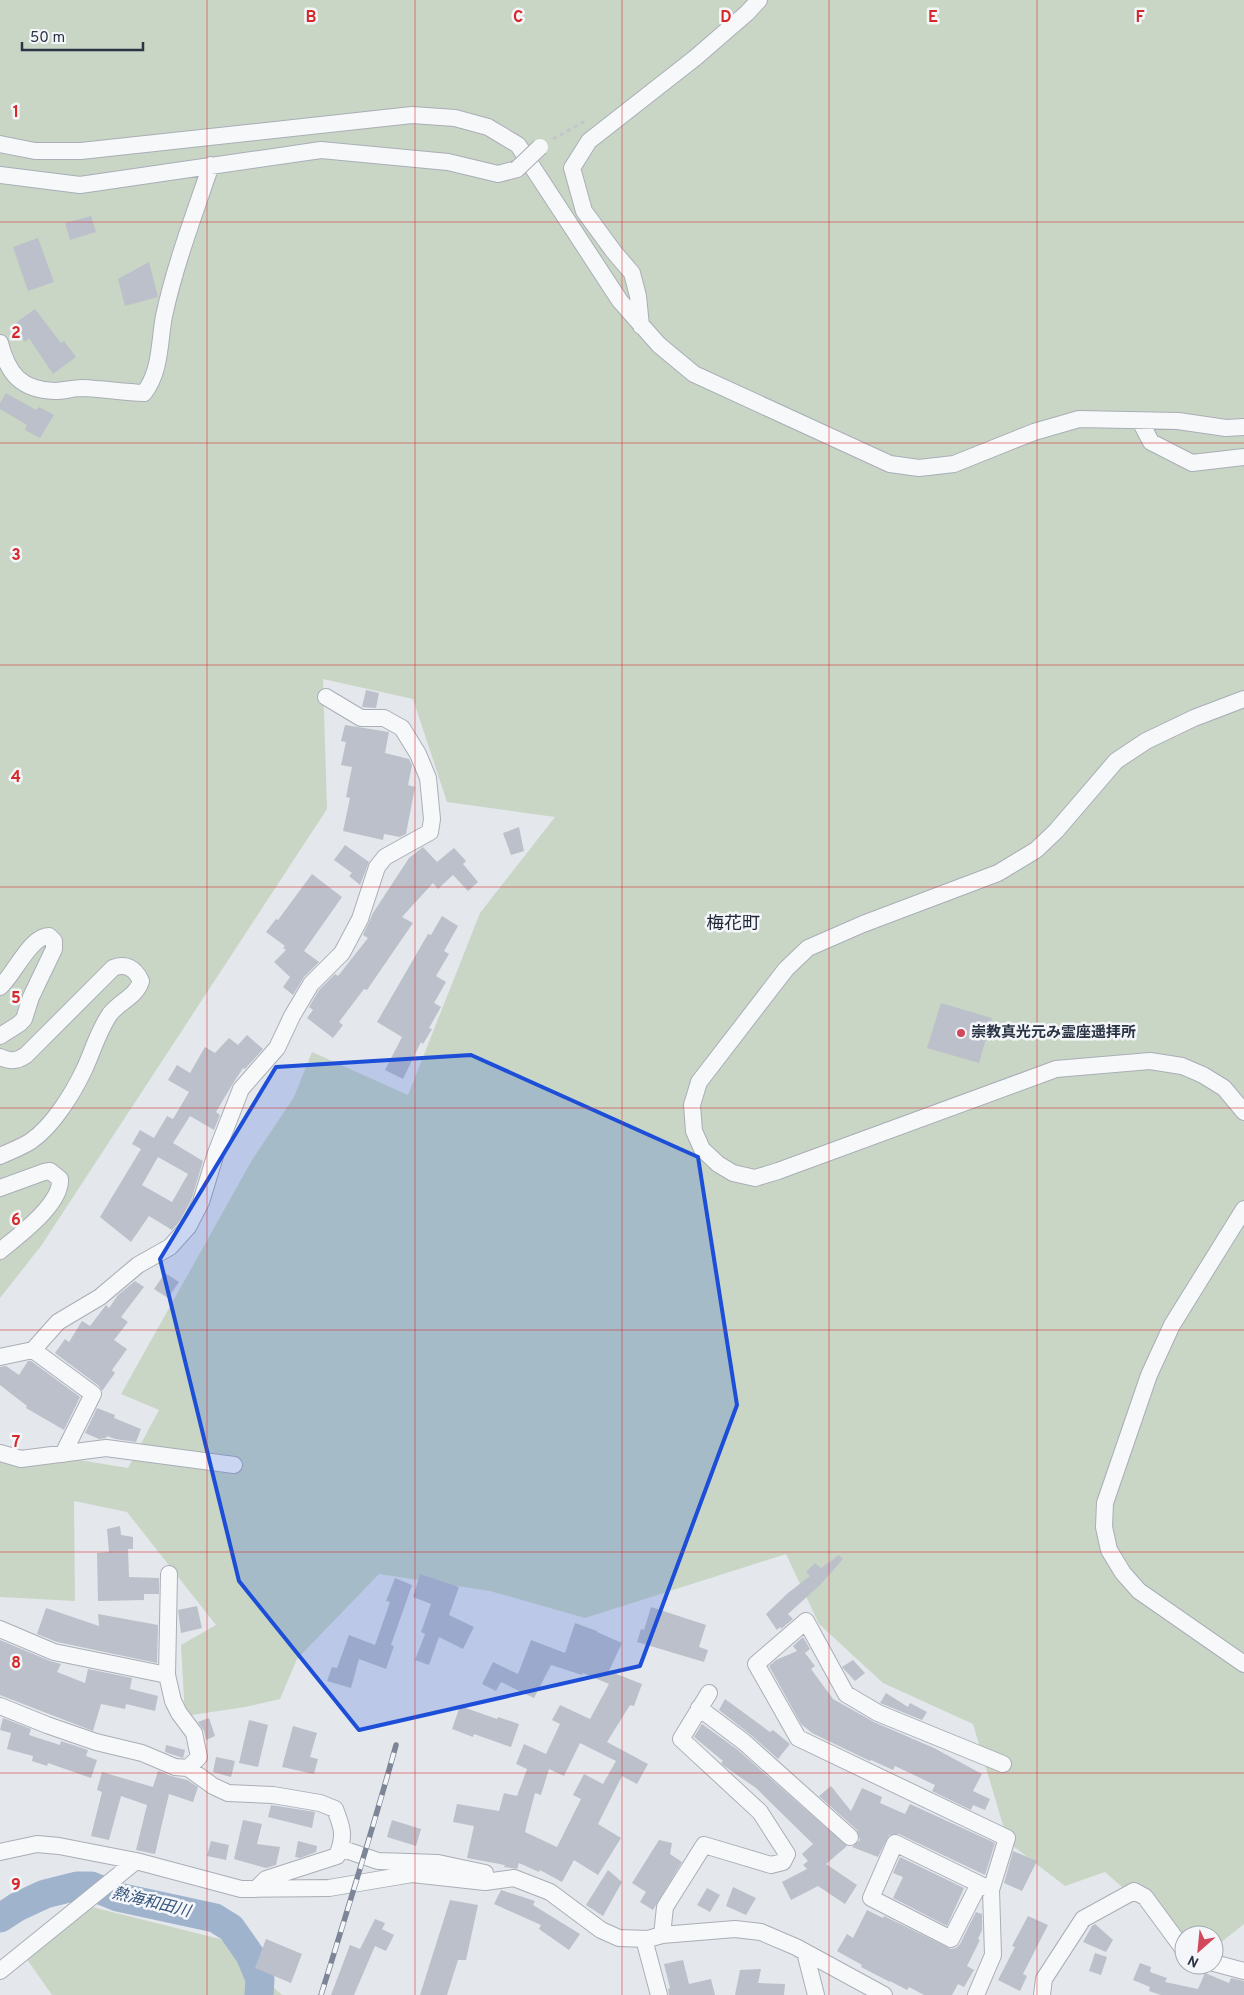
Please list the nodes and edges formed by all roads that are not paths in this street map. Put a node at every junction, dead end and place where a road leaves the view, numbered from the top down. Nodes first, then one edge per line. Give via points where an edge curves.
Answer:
1 (759, 0) edge
2 (0, 144) edge
3 (540, 147) road end
4 (210, 166) junction
5 (0, 175) edge
6 (641, 326) junction
7 (0, 343) edge
8 (1140, 421) junction
9 (1244, 427) edge
10 (1244, 456) edge
11 (326, 697) dead end
12 (1244, 699) edge
13 (0, 987) edge
14 (0, 1036) edge
15 (0, 1057) edge
16 (1244, 1112) edge
17 (0, 1156) edge
18 (0, 1188) edge
19 (1244, 1209) edge
20 (0, 1251) edge
21 (33, 1350) junction
22 (0, 1357) edge
23 (0, 1453) edge
24 (63, 1454) junction
25 (234, 1466) dead end
26 (169, 1574) dead end
27 (0, 1629) edge
28 (1244, 1664) edge
29 (167, 1675) junction
30 (709, 1693) dead end
31 (0, 1706) edge
32 (700, 1708) junction
33 (1003, 1764) dead end
34 (188, 1768) junction
35 (850, 1837) dead end
36 (340, 1848) junction
37 (0, 1852) edge
38 (136, 1861) junction
39 (514, 1878) junction
40 (985, 1887) junction
41 (256, 1888) junction
42 (662, 1935) junction
43 (1174, 1936) edge
44 (644, 1939) junction
45 (805, 1952) junction
46 (1224, 1966) edge
47 (0, 1971) edge
48 (1244, 1971) edge
49 (659, 1995) edge
50 (816, 1995) edge
51 (884, 1995) edge
52 (976, 1995) edge
53 (1042, 1995) edge

1 - 6 street via 694,58 589,141 572,168 584,211 632,274
2 - 6 street via 35,152 81,151 412,115 456,118 488,127 518,145 620,301
3 - 4 street, bridge via 517,169 498,174 448,162 321,150
4 - 5 street via 80,185
4 - 7 street via 164,316 156,371 144,393 80,388 36,389 21,382 10,371
6 - 8 street via 694,374 890,464 920,468 954,464 1034,432 1079,420
8 - 9 street
8 - 10 street via 1151,442 1192,463
11 - 21 street via 361,718 384,718 402,728 428,778 430,832 385,857 377,867 360,919 342,953 312,984 277,1048 241,1089 201,1202 188,1227 170,1247 138,1265 100,1296 58,1322
12 - 16 street via 1146,741 1116,761 1036,850 998,872 808,948 786,969 699,1082 692,1105 694,1131 702,1149 734,1173 755,1178 1056,1069 1150,1061 1182,1066 1224,1088
13 - 14 street via 38,939 50,936 54,949 24,1019
15 - 17 street via 19,1060 26,1055 113,968 130,967 137,972 141,981 139,988 108,1017 83,1072 58,1113 32,1140
18 - 20 street via 50,1171 60,1179 61,1185 58,1194 32,1226
19 - 28 street via 1172,1325 1149,1375 1105,1503 1104,1527 1109,1550 1139,1591
21 - 22 street
21 - 24 street via 93,1394
23 - 24 street via 21,1459
24 - 25 street via 106,1448
26 - 29 street
27 - 29 street via 54,1652
29 - 34 street via 173,1701 194,1734 199,1757
30 - 32 street
31 - 34 street via 96,1742 142,1753 175,1768
32 - 35 street via 744,1742
32 - 42 street via 681,1739 760,1812 787,1854 783,1862 770,1865 704,1845 666,1907
33 - 40 street via 878,1713 846,1694 806,1621 756,1664 798,1738 1007,1838
34 - 36 street via 228,1793 273,1795 320,1803 335,1809 343,1840
36 - 39 street via 378,1861 438,1863
36 - 41 street via 337,1856 266,1879
37 - 38 street via 37,1844
38 - 41 street via 241,1889
38 - 47 street
39 - 41 street via 485,1882 412,1874 329,1888
39 - 44 street via 550,1892 602,1930 619,1938
40 - 40 street via 895,1844 871,1898 951,1939
40 - 52 street via 993,1955
42 - 44 street
42 - 45 street via 734,1929 761,1932
43 - 53 street via 1145,1897 1134,1891 1082,1919 1044,1979
44 - 49 street
45 - 50 street
45 - 51 street
46 - 48 street

